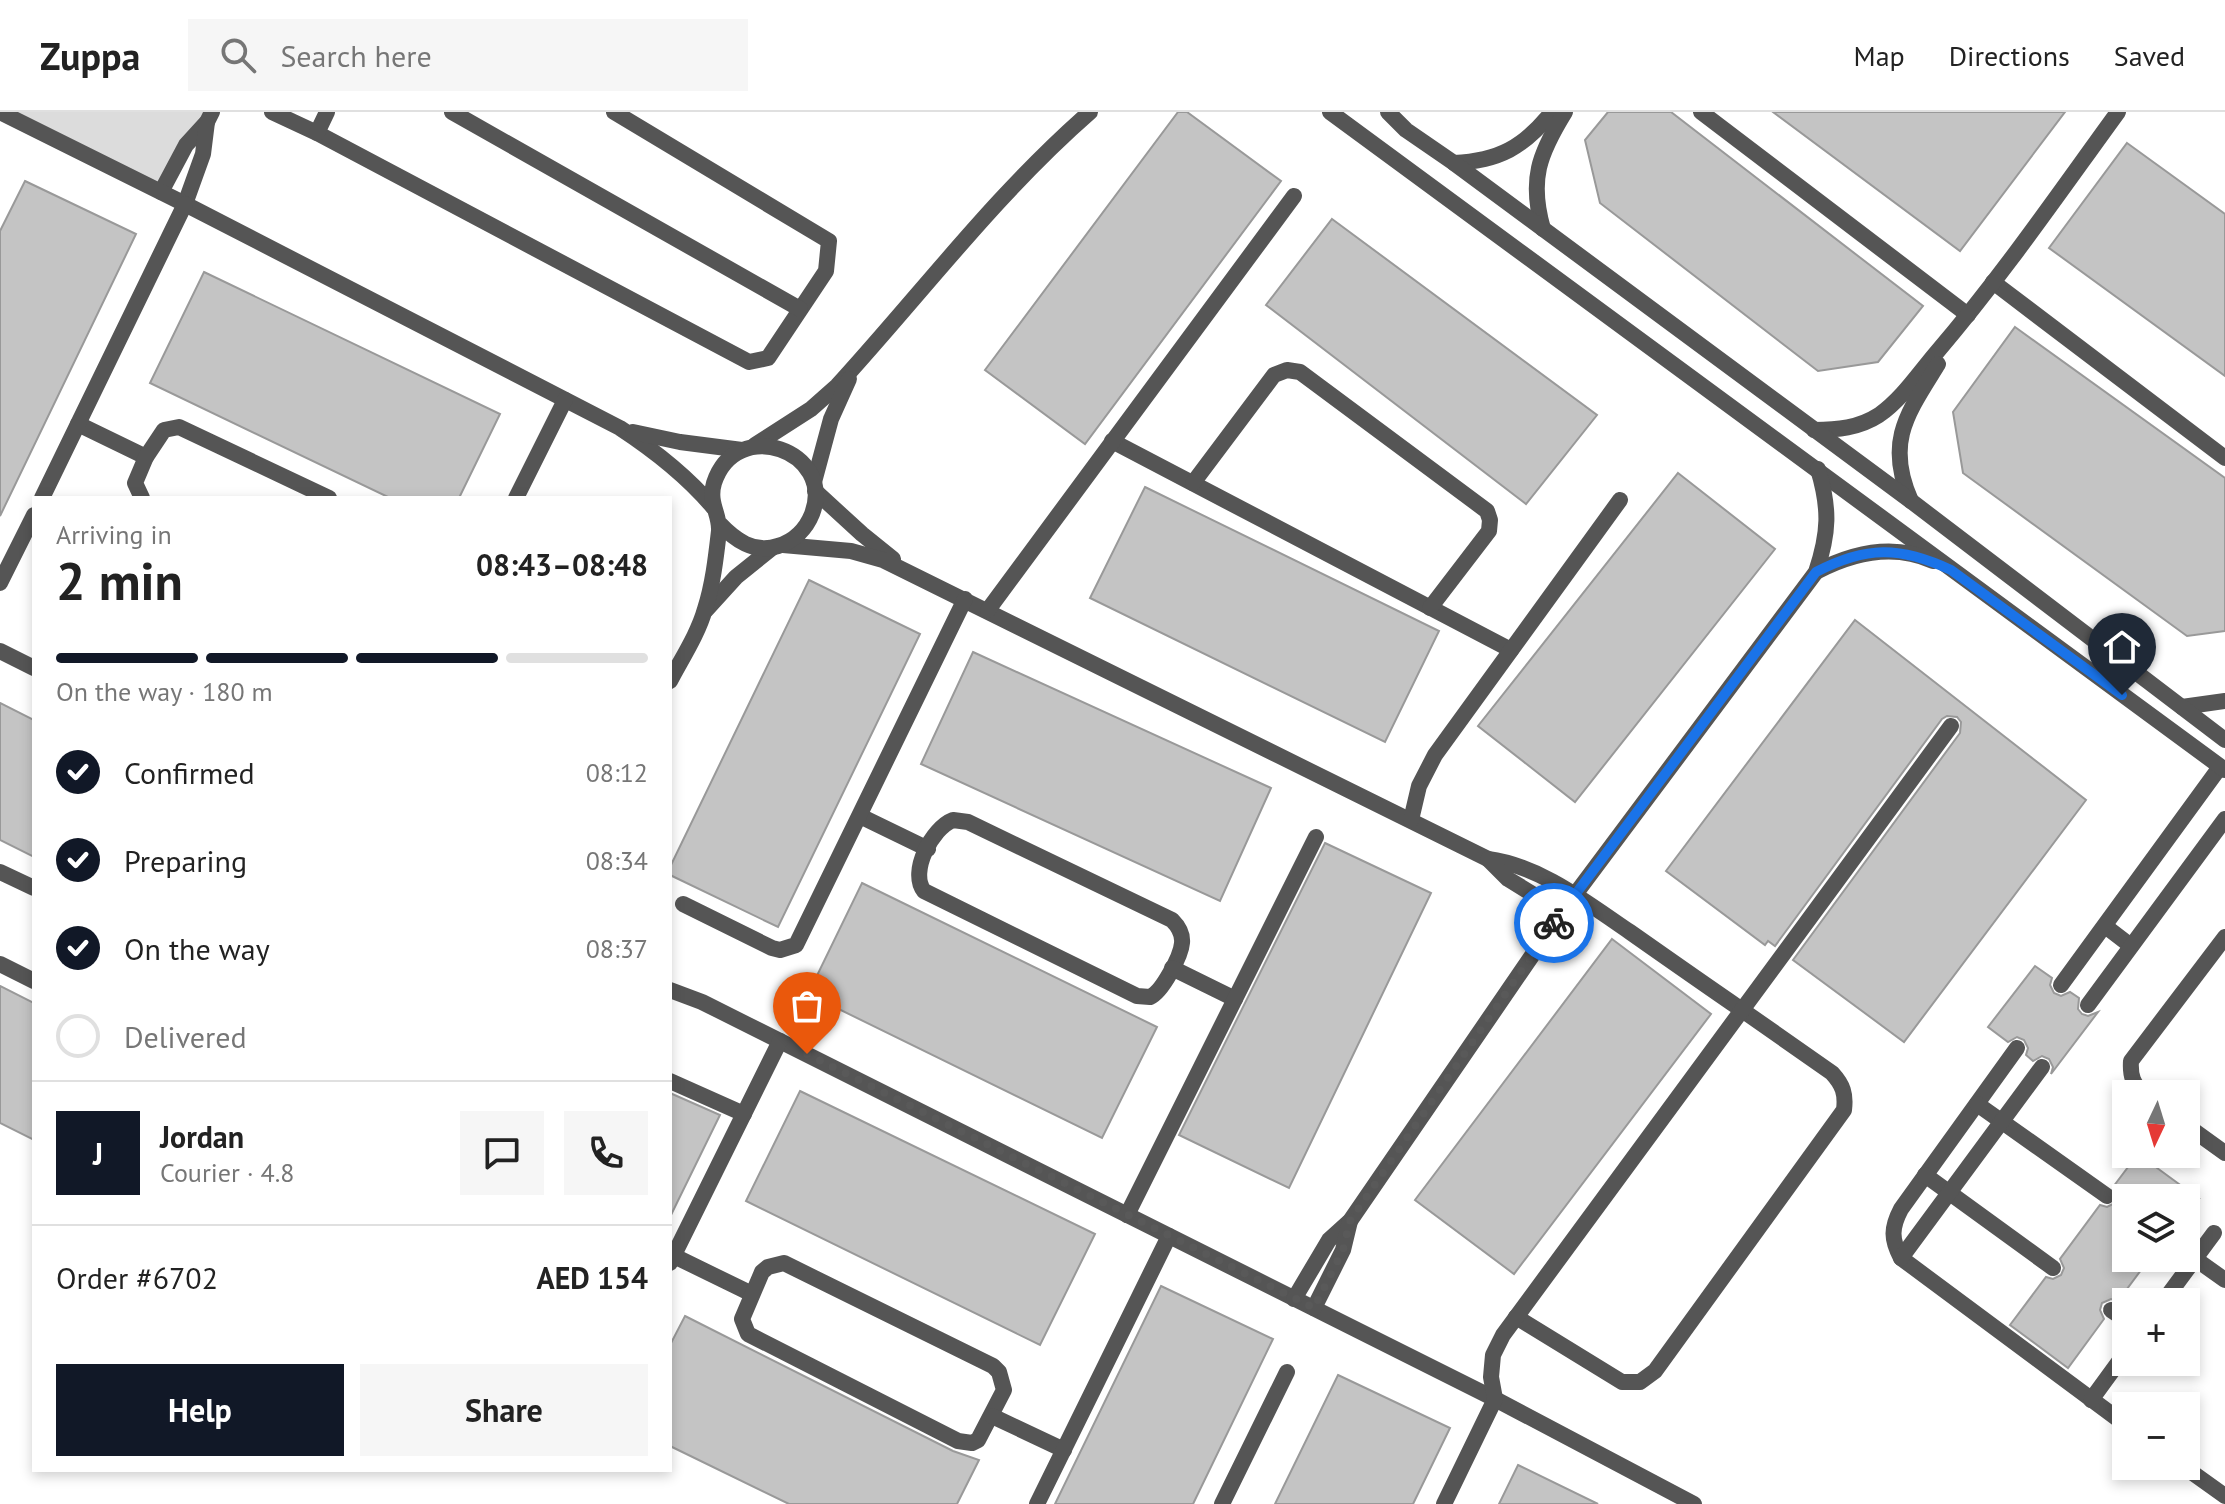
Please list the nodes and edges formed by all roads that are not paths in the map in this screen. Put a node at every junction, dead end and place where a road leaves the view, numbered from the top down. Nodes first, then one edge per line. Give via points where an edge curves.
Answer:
1 (0, 112) edge
2 (272, 112) edge
3 (327, 112) edge
4 (452, 112) edge
5 (614, 112) edge
6 (1090, 112) edge
7 (1330, 112) edge
8 (1388, 112) edge
9 (1552, 112) edge
10 (1565, 112) edge
11 (1701, 112) edge
12 (2118, 112) edge
13 (209, 117) edge
14 (317, 133) junction
15 (1454, 163) junction
16 (161, 192) junction
17 (1294, 196) dead end
18 (185, 204) junction
19 (1543, 229) junction
20 (1993, 282) junction
21 (800, 309) junction
22 (1968, 315) junction
23 (860, 361) junction
24 (565, 400) junction
25 (78, 424) junction
26 (620, 428) junction
27 (1814, 430) junction
28 (1112, 441) junction
29 (748, 448) junction
30 (146, 457) junction
31 (2225, 458) edge
32 (1818, 469) junction
33 (1193, 483) junction
34 (814, 487) junction
35 (43, 496) edge
36 (140, 496) edge
37 (325, 496) edge
38 (517, 496) edge
39 (1620, 500) dead end
40 (1911, 501) junction
41 (713, 507) junction
42 (32, 518) edge
43 (719, 523) junction
44 (777, 546) junction
45 (5, 564) edge
46 (1951, 570) junction
47 (1816, 572) junction
48 (914, 573) junction
49 (0, 583) edge
50 (965, 599) junction
51 (1430, 608) junction
52 (988, 610) junction
53 (705, 611) junction
54 (1511, 650) junction
55 (0, 651) edge
56 (32, 667) edge
57 (672, 677) edge
58 (2225, 701) edge
59 (2182, 707) junction
60 (1951, 726) dead end
61 (2225, 740) edge
62 (2222, 768) edge
63 (860, 816) junction
64 (2225, 819) edge
65 (1411, 820) junction
66 (1316, 837) dead end
67 (928, 849) junction
68 (1488, 859) junction
69 (0, 872) edge
70 (32, 887) edge
71 (1575, 895) junction
72 (683, 904) dead end
73 (1562, 912) junction
74 (2105, 926) junction
75 (2225, 937) edge
76 (2131, 946) junction
77 (0, 964) edge
78 (1172, 968) junction
79 (32, 980) edge
80 (672, 980) edge
81 (2061, 985) dead end
82 (672, 991) edge
83 (1235, 999) junction
84 (702, 1002) junction
85 (2088, 1005) dead end
86 (1742, 1010) junction
87 (780, 1041) junction
88 (2017, 1048) dead end
89 (2042, 1067) dead end
90 (2132, 1080) edge
91 (672, 1082) edge
92 (1977, 1104) junction
93 (744, 1114) junction
94 (2002, 1121) junction
95 (2200, 1135) edge
96 (2225, 1153) edge
97 (1925, 1175) junction
98 (1949, 1193) junction
99 (2107, 1196) dead end
100 (1127, 1215) junction
101 (1350, 1221) junction
102 (2214, 1233) dead end
103 (1169, 1236) junction
104 (2200, 1246) edge
105 (1901, 1258) junction
106 (672, 1259) edge
107 (2200, 1262) edge
108 (2053, 1268) dead end
109 (2225, 1280) edge
110 (752, 1294) junction
111 (1294, 1299) junction
112 (1314, 1308) junction
113 (1516, 1317) junction
114 (2112, 1371) edge
115 (1287, 1372) dead end
116 (1495, 1399) junction
117 (2091, 1400) junction
118 (2112, 1415) edge
119 (992, 1416) junction
120 (1064, 1450) junction
121 (2200, 1478) edge
122 (2225, 1496) edge
123 (1037, 1504) edge
124 (1222, 1504) edge
125 (1444, 1504) edge
126 (1694, 1504) edge

1 - 16 street
2 - 14 street
3 - 14 street
4 - 21 street
5 - 21 street via 829,241 826,271
6 - 23 street via 985,214
7 - 32 street
8 - 15 street
9 - 15 street via 1523,143 1502,155
10 - 19 street via 1541,156 1535,180
11 - 22 street
12 - 20 street
13 - 16 street via 186,145
13 - 18 street via 203,154
14 - 21 street via 749,362 768,358
15 - 19 street
16 - 18 street
17 - 28 street
18 - 24 street
18 - 25 street
19 - 27 street
20 - 22 street
20 - 31 street
22 - 27 street via 1878,416 1847,428
22 - 40 street via 1900,433 1901,479
23 - 29 street via 811,409
23 - 34 street via 831,419
24 - 26 street
24 - 38 street
25 - 30 street
25 - 35 street
26 - 29 street via 680,442
26 - 41 street via 671,463
27 - 40 street
28 - 33 street
28 - 52 street
29 - 34 street via 773,446 791,453 805,465
29 - 41 street via 727,460 717,474
30 - 36 street via 135,483
30 - 37 street via 164,430 179,427
32 - 46 street
32 - 47 street via 1828,521
33 - 51 street
33 - 51 street via 1274,375 1300,372 1487,511 1489,531
34 - 44 street via 808,523 798,536
34 - 48 street via 862,534
39 - 54 street
40 - 59 street
41 - 43 street
42 - 45 street
43 - 44 street via 752,547
43 - 53 street
44 - 48 street via 851,551
44 - 53 street via 736,577
45 - 49 street
46 - 47 street via 1925,558 1869,552
46 - 62 street
47 - 71 street
48 - 50 street
50 - 52 street
50 - 63 street
51 - 54 street
52 - 65 street
53 - 57 street
54 - 65 street via 1435,755 1419,786
55 - 56 street
58 - 59 street
59 - 61 street
60 - 86 street
62 - 74 street
63 - 67 street
63 - 72 street via 801,937 789,948 772,948
64 - 76 street
65 - 68 street
66 - 83 street
67 - 78 street via 945,823 961,820 1172,920 1182,943
67 - 78 street via 917,875 924,891 1137,996 1156,995
68 - 71 street via 1517,865
68 - 73 street via 1508,879
69 - 70 street
71 - 73 street
71 - 86 street
73 - 101 street
74 - 76 street
74 - 81 street
75 - 90 street via 2131,1061
76 - 85 street
77 - 79 street
78 - 83 street
80 - 84 street
82 - 84 street
83 - 100 street
84 - 87 street
86 - 113 street
86 - 113 street via 1832,1073 1842,1083 1844,1110 1649,1379 1622,1382
87 - 93 street
87 - 100 street
88 - 92 street
89 - 94 street
91 - 93 street
92 - 94 street
92 - 97 street
93 - 106 street
94 - 98 street
94 - 99 street
95 - 96 street
97 - 98 street
97 - 105 street via 1893,1224 1893,1242
98 - 105 street
98 - 108 street
100 - 103 street
101 - 111 street via 1329,1240
101 - 112 street via 1343,1250
102 - 104 street
103 - 111 street
103 - 120 street
105 - 117 street
106 - 110 street
107 - 109 street
110 - 119 street via 742,1319 754,1339 958,1441 978,1440
110 - 119 street via 762,1272 784,1263 993,1366 1004,1390
111 - 112 street
112 - 116 street
113 - 116 street via 1493,1355
114 - 117 street
115 - 124 street
116 - 125 street
116 - 126 street
117 - 118 street
119 - 120 street
120 - 123 street
121 - 122 street

